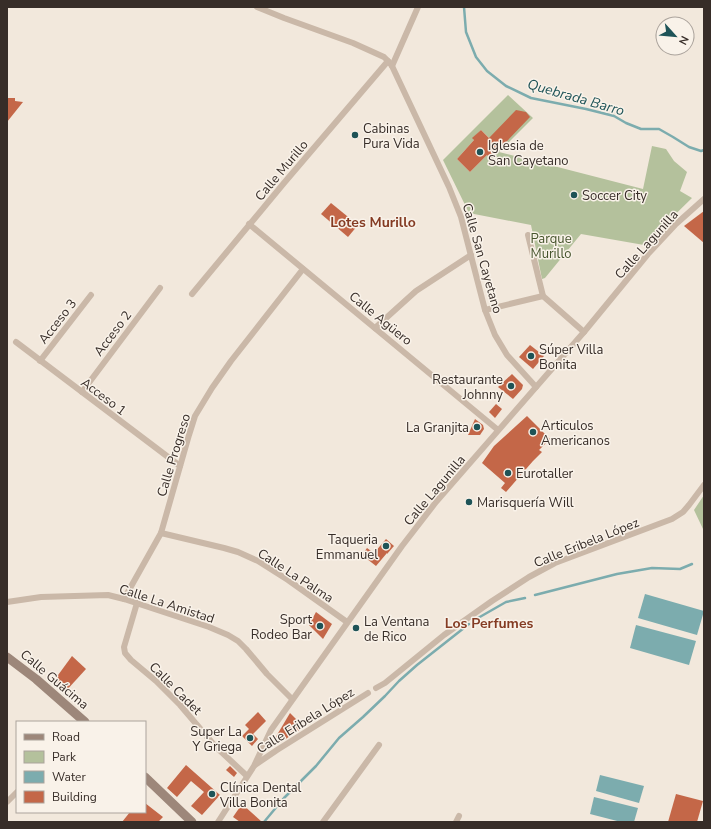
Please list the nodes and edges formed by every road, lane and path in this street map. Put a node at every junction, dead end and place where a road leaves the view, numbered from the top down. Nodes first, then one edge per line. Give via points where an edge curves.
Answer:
1 (257, 7) edge
2 (418, 7) edge
3 (390, 63) junction
4 (704, 199) edge
5 (249, 224) junction
6 (528, 235) dead end
7 (471, 255) junction
8 (303, 269) junction
9 (160, 288) dead end
10 (192, 294) dead end
11 (91, 295) dead end
12 (543, 296) junction
13 (485, 310) junction
14 (376, 328) junction
15 (584, 332) junction
16 (16, 342) dead end
17 (40, 361) junction
18 (536, 387) junction
19 (82, 392) junction
20 (498, 430) junction
21 (180, 466) junction
22 (704, 485) edge
23 (161, 533) junction
24 (124, 599) junction
25 (7, 602) edge
26 (137, 603) junction
27 (347, 622) junction
28 (7, 657) edge
29 (376, 688) dead end
30 (368, 693) dead end
31 (292, 699) junction
32 (83, 721) edge
33 (379, 745) dead end
34 (254, 766) junction
35 (247, 776) junction
36 (146, 778) edge
37 (16, 793) edge
38 (7, 802) edge
39 (190, 821) edge
40 (218, 822) edge
41 (323, 822) edge

1 - 3 street via 353,43 384,57
2 - 3 street, Calle Murillo
3 - 5 street, Calle Murillo
3 - 7 street, Calle San Cayetano via 449,187 461,217
4 - 15 street, Calle Lagunilla via 648,254
5 - 8 street, Calle Agüero
5 - 10 street, Calle Murillo
6 - 12 street
7 - 13 street, Calle San Cayetano
7 - 14 street via 416,291
8 - 14 street, Calle Agüero
8 - 21 street, Calle Progreso via 212,388 195,416
9 - 19 street, Acceso 2
11 - 17 street, Acceso 3
12 - 13 street
12 - 15 street
13 - 18 street, Calle San Cayetano via 507,356
14 - 20 street, Calle Agüero
15 - 18 street, Calle Lagunilla
16 - 17 street, Acceso 1
17 - 19 street, Acceso 1
18 - 20 street, Calle Lagunilla
19 - 21 street, Acceso 1
20 - 27 street, Calle Lagunilla via 436,502
21 - 23 street, Calle Progreso
22 - 29 street, Calle Eribela López via 689,505 672,519 555,564 529,577 444,635
23 - 24 street, Calle Progreso
23 - 27 street, Calle La Palma via 238,552 258,561
24 - 25 street, Calle La Amistad via 108,595 41,596
24 - 26 street, Calle La Amistad
26 - 31 street, Calle La Amistad via 209,627 238,641
26 - 35 street, Calle Cadet via 124,647 125,653 180,705 215,746
27 - 31 street, Calle Lagunilla
28 - 32 main road, Calle Guácima
30 - 34 street, Calle Eribela López
31 - 34 street, Calle Lagunilla via 271,730
33 - 41 street
34 - 35 street, Calle Lagunilla
35 - 40 street, Calle Lagunilla
36 - 39 main road
37 - 38 street

